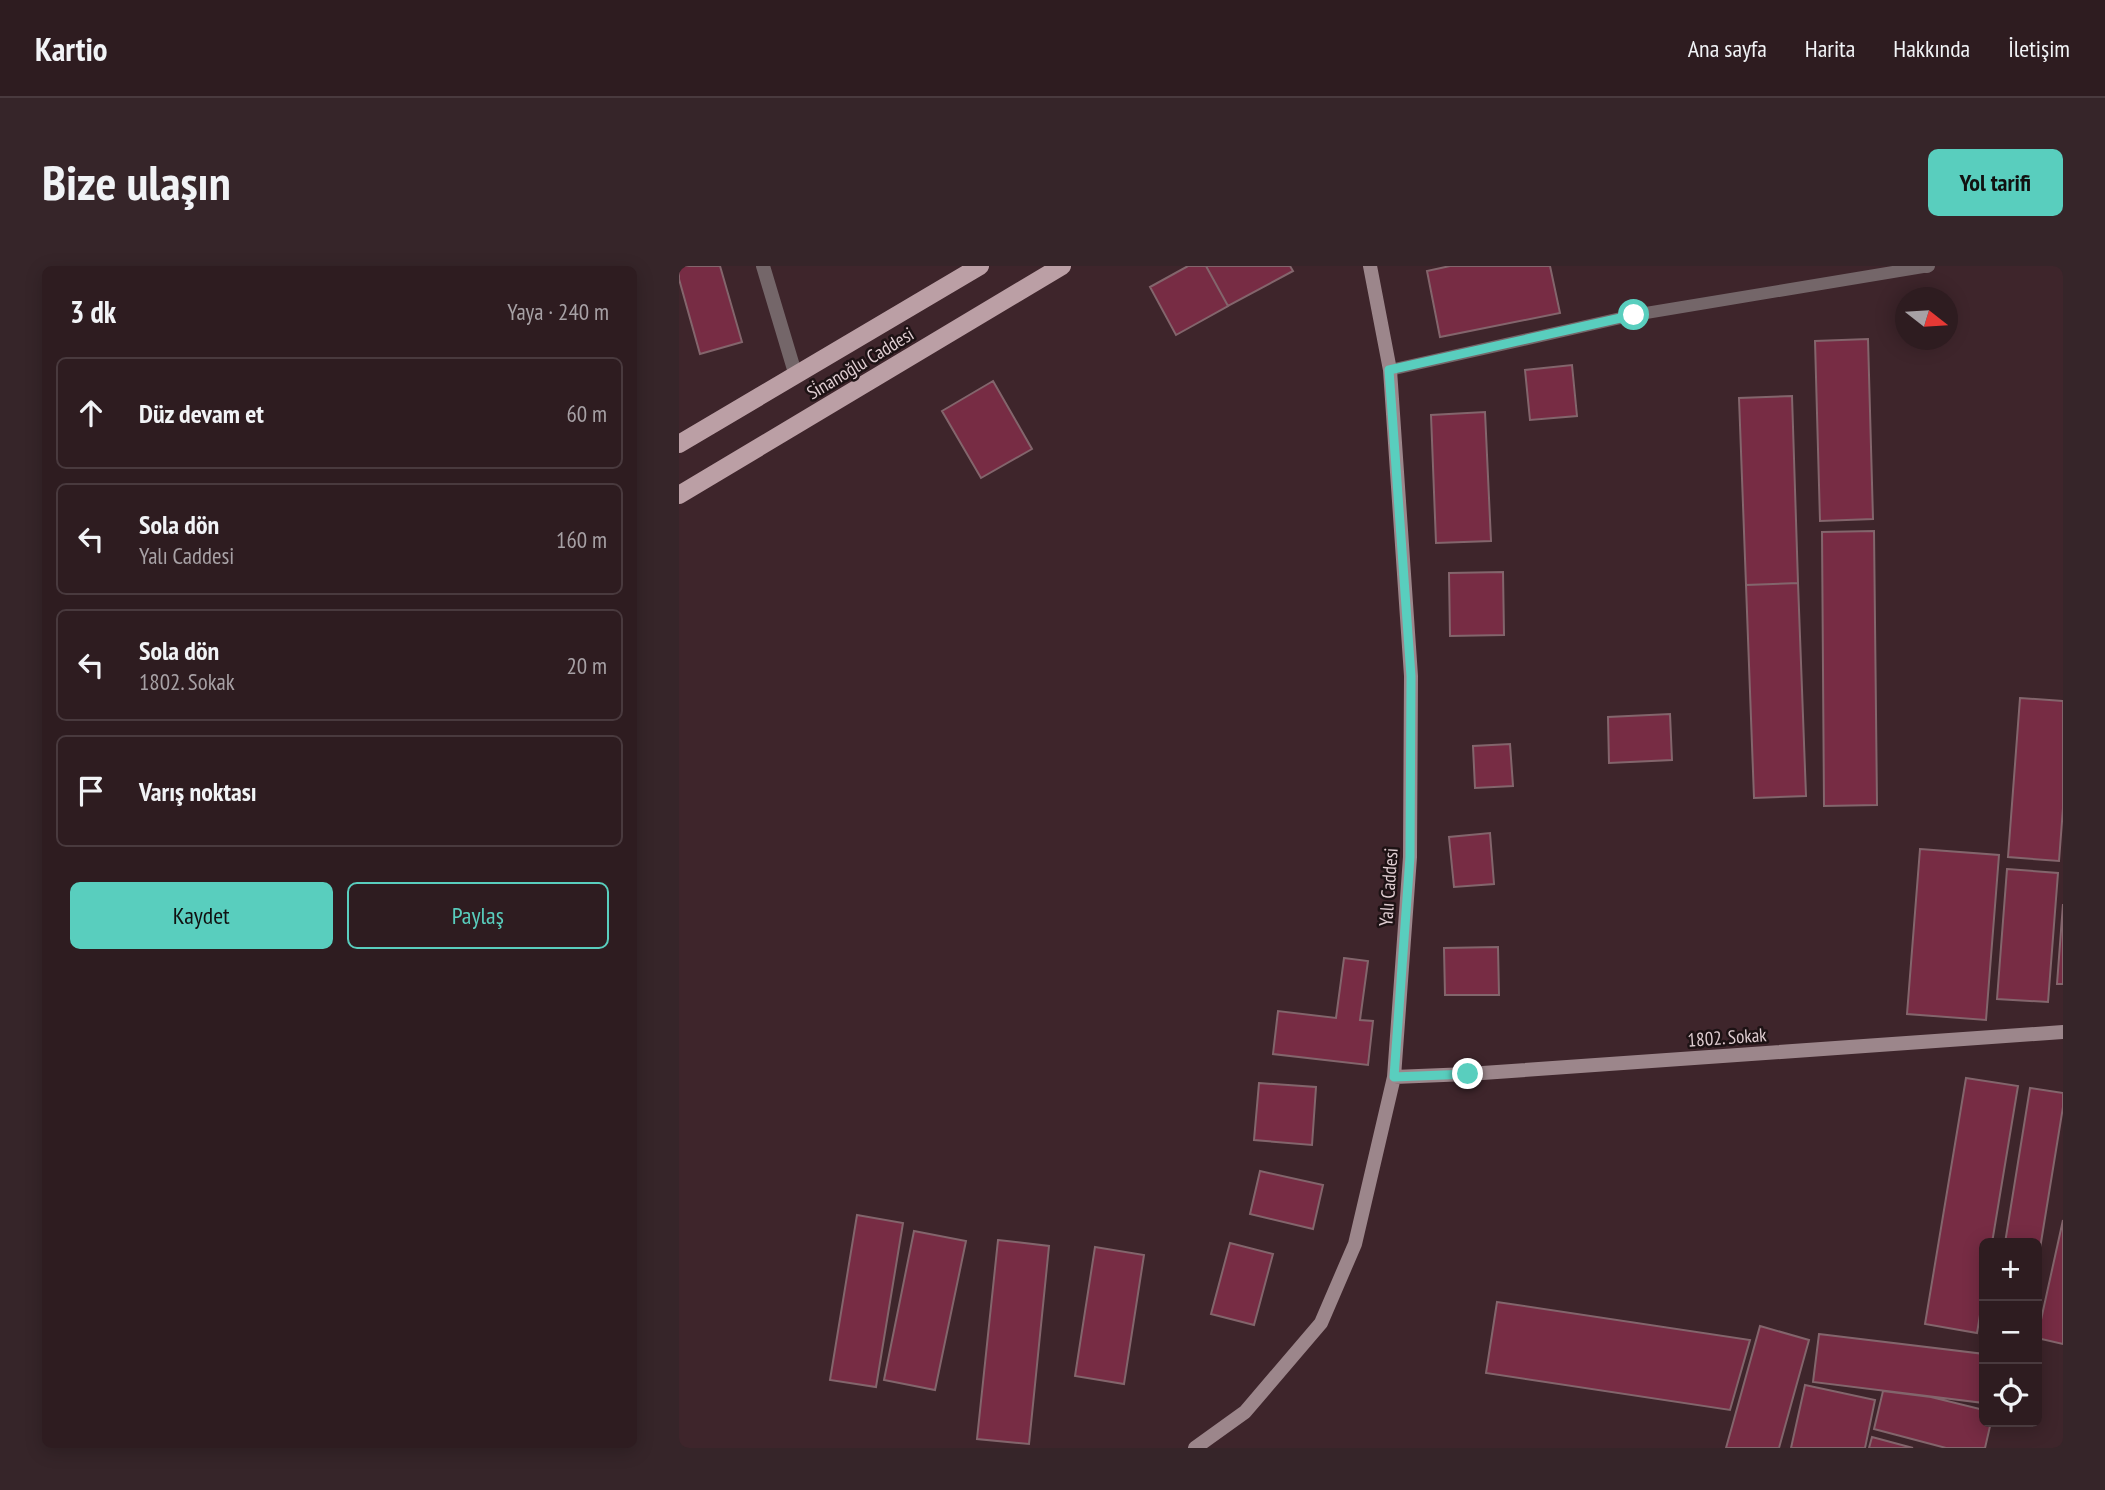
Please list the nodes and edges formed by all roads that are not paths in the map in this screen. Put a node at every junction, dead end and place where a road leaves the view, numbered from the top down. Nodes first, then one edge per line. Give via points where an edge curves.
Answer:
1 (763, 266) edge
2 (980, 266) edge
3 (1062, 266) edge
4 (1370, 266) edge
5 (1927, 266) edge
6 (1389, 370) junction
7 (796, 376) junction
8 (679, 444) edge
9 (679, 495) edge
10 (2063, 1032) edge
11 (1394, 1077) junction
12 (1195, 1448) edge

1 - 7 street
2 - 7 main road, Si̇nanoğlu Caddesi
3 - 9 main road, Si̇nanoğlu Caddesi
4 - 6 street, Yalı Caddesi
5 - 6 lane via 1634,315
6 - 11 street, Yalı Caddesi via 1411,676 1410,857
7 - 8 main road, Si̇nanoğlu Caddesi
10 - 11 street, 1802. Sokak
11 - 12 street, Yalı Caddesi via 1356,1244 1321,1323 1245,1412

